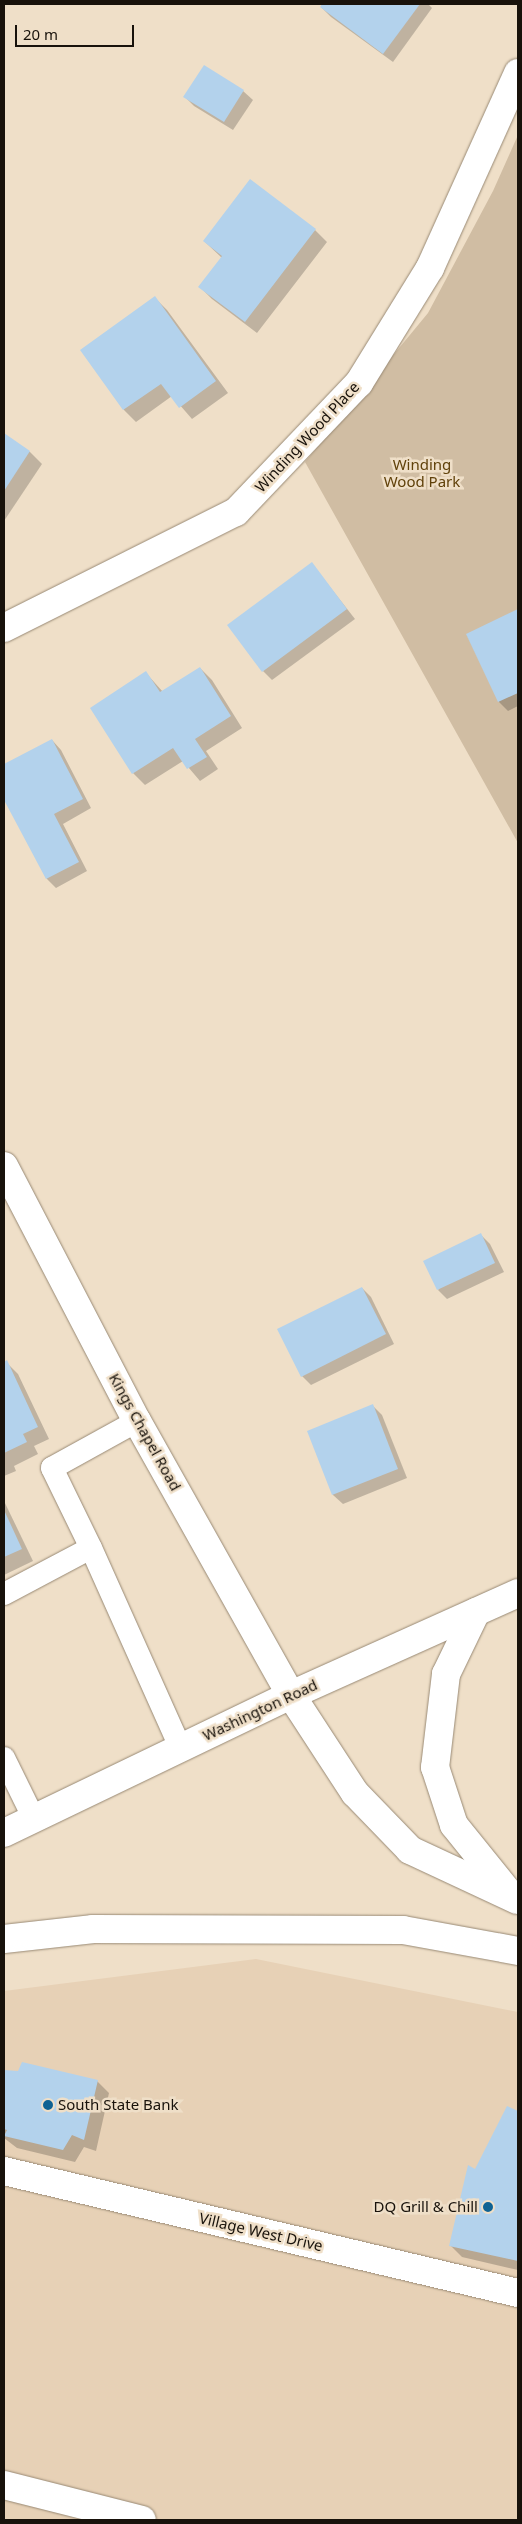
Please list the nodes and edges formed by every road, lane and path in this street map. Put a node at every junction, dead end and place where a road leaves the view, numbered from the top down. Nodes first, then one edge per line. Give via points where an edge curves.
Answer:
1 (518, 73) edge
2 (4, 628) edge
3 (4, 1166) edge
4 (137, 1421) junction
5 (91, 1548) junction
6 (518, 1593) edge
7 (4, 1594) edge
8 (476, 1612) junction
9 (290, 1695) junction
10 (180, 1747) junction
11 (4, 1758) edge
12 (34, 1819) junction
13 (4, 1833) edge
14 (515, 1899) edge
15 (4, 1939) edge
16 (518, 1951) edge
17 (4, 2171) edge
18 (518, 2293) edge
19 (4, 2485) edge
20 (142, 2520) edge

1 - 2 street, Winding Wood Place via 430,268 358,384 236,512
3 - 4 street, Kings Chapel Road
4 - 5 lane via 52,1468
4 - 9 street, Kings Chapel Road
5 - 7 lane
5 - 10 lane
6 - 8 street, Washington Road
8 - 9 street, Washington Road
8 - 14 street via 446,1674 435,1766 454,1825
9 - 10 street, Washington Road
9 - 14 street, Kings Chapel Road via 355,1793 410,1850
10 - 12 street, Washington Road
11 - 12 lane
12 - 13 street, Washington Road
15 - 16 street via 93,1929 403,1930
17 - 18 street, Village West Drive
19 - 20 street

